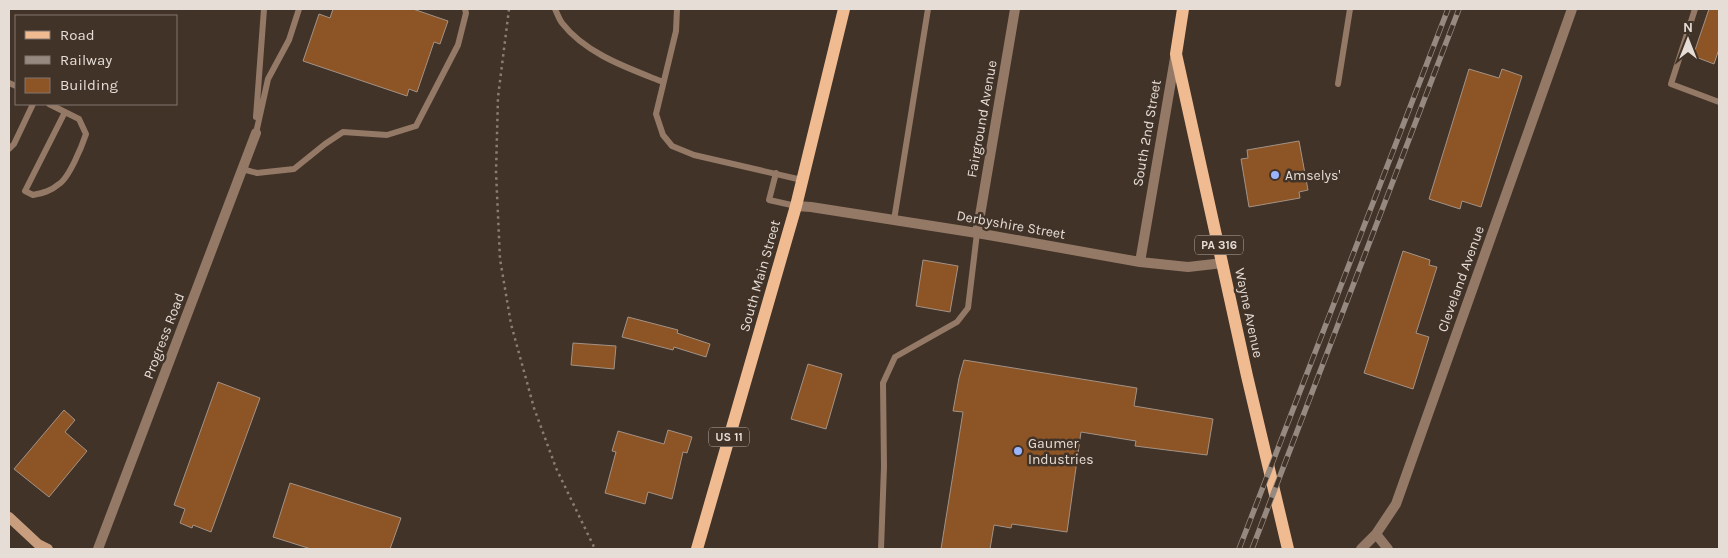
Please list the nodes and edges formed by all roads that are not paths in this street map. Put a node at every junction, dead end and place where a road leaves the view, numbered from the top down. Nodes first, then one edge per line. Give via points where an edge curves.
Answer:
1 (264, 9) edge
2 (299, 9) edge
3 (465, 9) edge
4 (555, 9) edge
5 (677, 9) edge
6 (844, 9) edge
7 (928, 9) edge
8 (1015, 9) edge
9 (1183, 9) edge
10 (1350, 9) edge
11 (1572, 9) edge
12 (1695, 9) edge
13 (1176, 54) junction
14 (663, 82) junction
15 (1338, 84) dead end
16 (1719, 101) edge
17 (33, 105) edge
18 (51, 105) edge
19 (65, 112) junction
20 (256, 133) junction
21 (9, 149) edge
22 (242, 169) junction
23 (776, 174) junction
24 (802, 180) junction
25 (796, 206) junction
26 (894, 220) junction
27 (977, 233) junction
28 (1140, 262) junction
29 (1223, 263) junction
30 (9, 517) edge
31 (1376, 534) junction
32 (48, 549) edge
33 (98, 549) edge
34 (698, 549) edge
35 (880, 549) edge
36 (1288, 549) edge
37 (1361, 549) edge
38 (1388, 549) edge

1 - 20 lane
2 - 20 lane via 268,79
3 - 22 lane via 458,45 416,126 387,135 344,132 294,169 256,173
4 - 14 lane via 561,22 580,41 602,55
5 - 14 lane via 676,31
6 - 24 main road, South Main Street / US 11
7 - 26 lane
8 - 27 street, Fairground Avenue
9 - 13 main road, South 2nd Street / PA 316
10 - 15 lane
11 - 31 street, Cleveland Avenue via 1396,504
12 - 16 lane via 1671,84
13 - 28 street, South 2nd Street
13 - 29 main road, Wayne Avenue / PA 316
14 - 23 lane via 656,114 663,135 672,146 694,155
17 - 21 lane
18 - 19 lane
19 - 19 lane via 79,119 86,134 82,147 62,183 47,192 33,195 25,191
20 - 22 street, Progress Road
22 - 33 street, Progress Road
23 - 24 lane
23 - 25 lane via 769,200
24 - 25 main road, South Main Street / US 11
25 - 26 street, Derbyshire Street
25 - 34 main road, South Main Street / US 11
26 - 27 street, Derbyshire Street
27 - 28 street, Derbyshire Street
27 - 35 lane via 968,308 957,322 895,357 883,383 884,467
28 - 29 street, Derbyshire Street via 1188,267
29 - 36 main road, Wayne Avenue / PA 316
30 - 32 street
31 - 37 street, Cleveland Avenue
31 - 38 street

